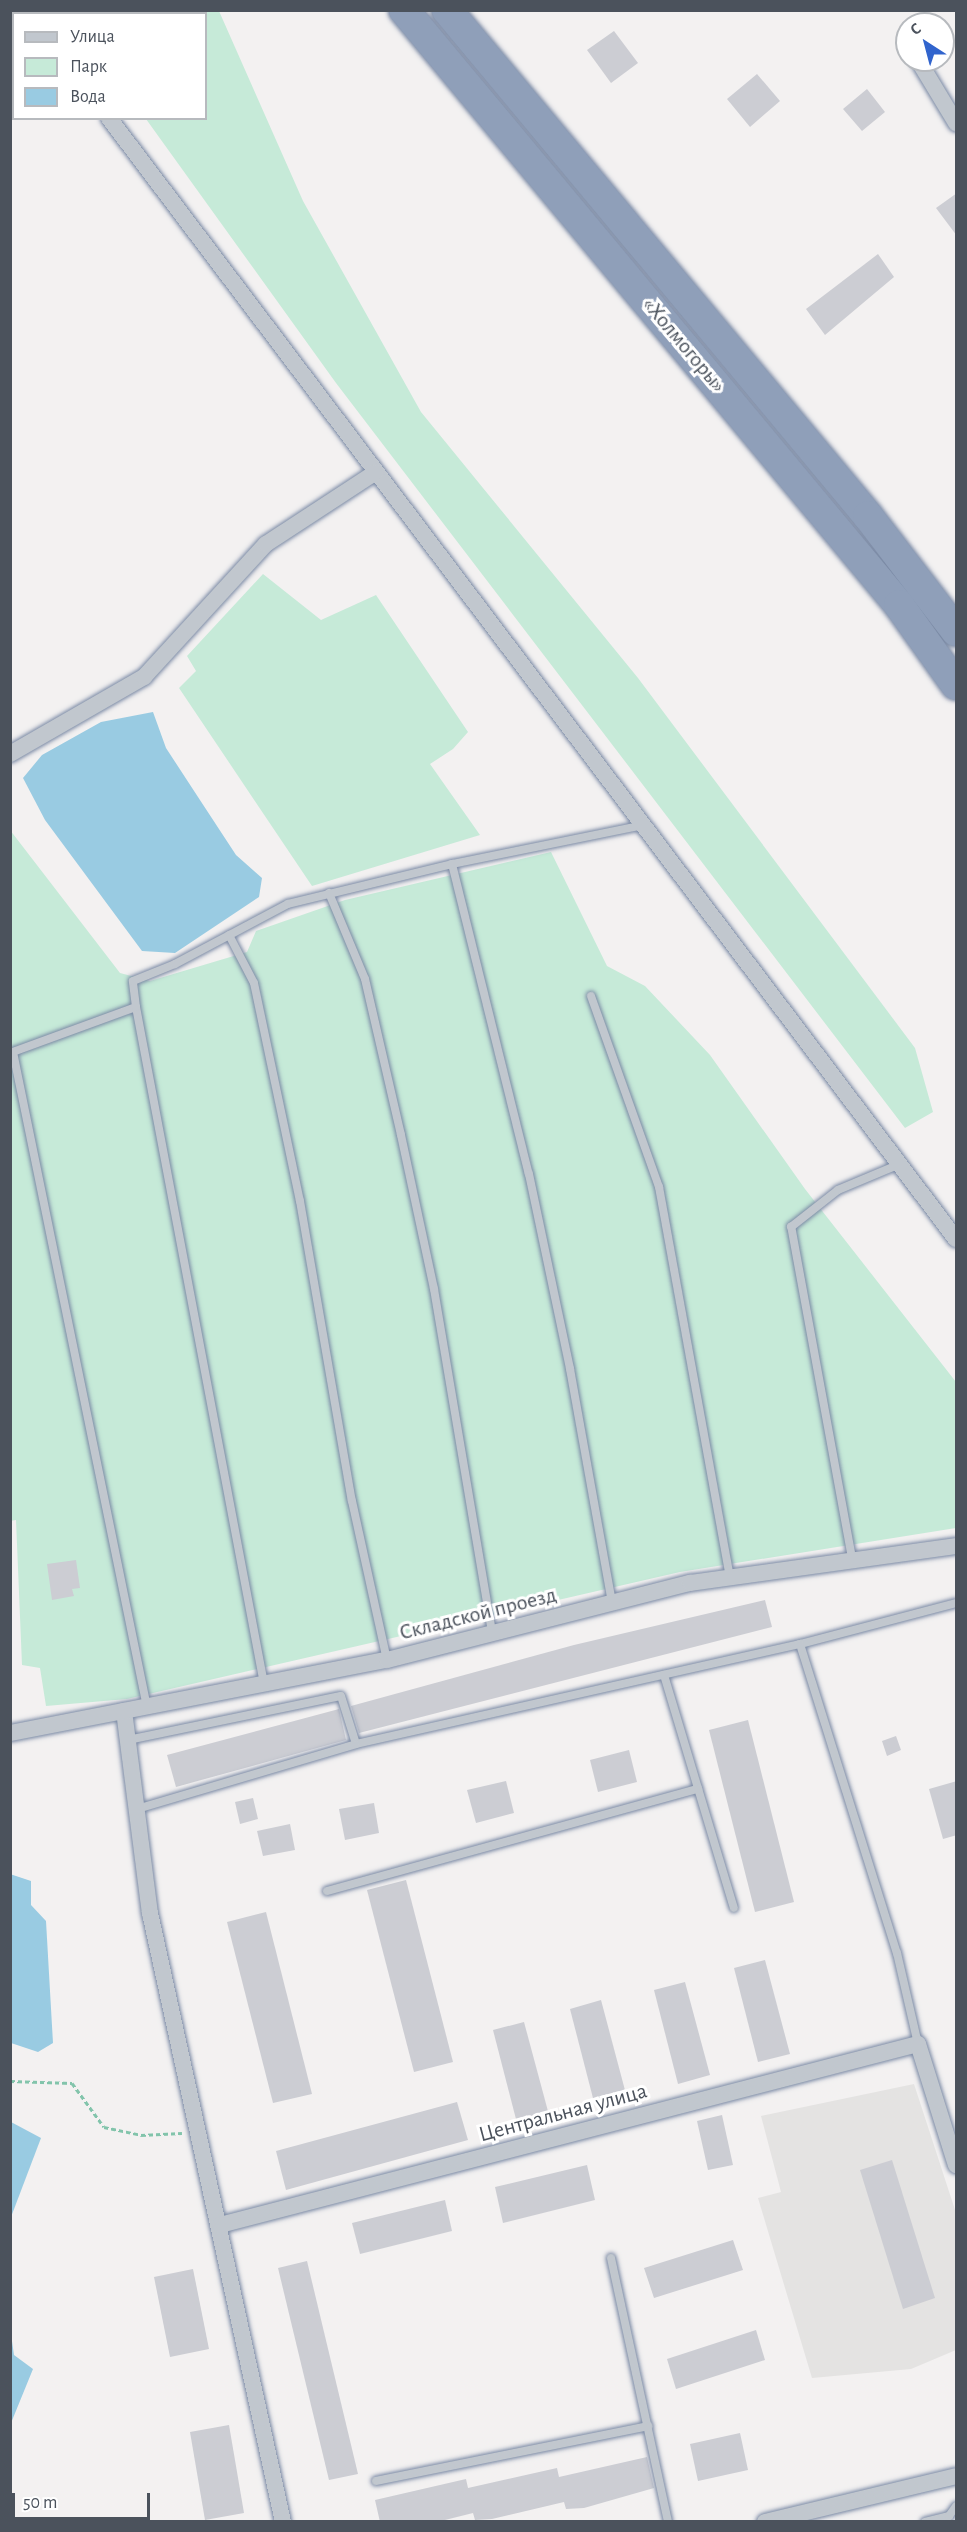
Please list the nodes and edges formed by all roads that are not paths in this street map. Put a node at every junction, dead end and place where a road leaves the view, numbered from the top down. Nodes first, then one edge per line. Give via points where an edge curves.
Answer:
1 (405, 10) edge
2 (447, 10) edge
3 (925, 72) edge
4 (111, 120) edge
5 (957, 123) edge
6 (376, 472) junction
7 (957, 631) edge
8 (957, 685) edge
9 (10, 753) edge
10 (643, 825) junction
11 (452, 864) junction
12 (329, 893) junction
13 (229, 935) junction
14 (591, 996) dead end
15 (136, 1007) junction
16 (12, 1052) edge
17 (900, 1164) junction
18 (957, 1239) edge
19 (957, 1546) edge
20 (852, 1558) junction
21 (730, 1576) junction
22 (612, 1603) junction
23 (957, 1604) edge
24 (492, 1633) junction
25 (800, 1644) junction
26 (387, 1660) junction
27 (664, 1675) junction
28 (264, 1684) junction
29 (147, 1707) junction
30 (124, 1711) junction
31 (10, 1733) edge
32 (128, 1740) junction
33 (356, 1744) junction
34 (698, 1789) junction
35 (137, 1809) junction
36 (327, 1891) dead end
37 (734, 1908) dead end
38 (918, 2044) junction
39 (953, 2142) edge
40 (957, 2165) edge
41 (220, 2225) junction
42 (611, 2259) dead end
43 (648, 2426) junction
44 (957, 2476) edge
45 (376, 2481) dead end
46 (957, 2506) edge
47 (805, 2517) edge
48 (950, 2519) edge
49 (283, 2522) edge
50 (668, 2522) edge
51 (765, 2522) edge
52 (925, 2522) edge

1 - 8 highway, «Холмогоры» via 898,605
2 - 7 highway, «Холмогоры» via 867,516
3 - 5 street
4 - 6 street
6 - 9 street via 266,544 144,677
6 - 10 street
10 - 11 lane
10 - 17 street
11 - 12 lane
11 - 22 lane via 529,1174 570,1369
12 - 13 lane via 288,904
12 - 24 lane via 365,979 401,1135 434,1289
13 - 15 lane via 133,981
13 - 26 lane via 254,983 300,1201 352,1501
14 - 21 lane via 659,1187
15 - 16 lane
15 - 28 lane
16 - 29 lane
17 - 18 street
17 - 20 lane via 838,1190 791,1227
19 - 20 street, Складской проезд
20 - 21 street, Складской проезд
21 - 22 street, Складской проезд
22 - 24 street, Складской проезд
23 - 25 lane
24 - 26 street, Складской проезд
25 - 27 lane
25 - 38 lane via 897,1953
26 - 28 street, Складской проезд
27 - 33 lane
27 - 34 lane
28 - 29 street, Складской проезд
29 - 30 street, Складской проезд
30 - 31 street, Складской проезд
30 - 32 street
32 - 33 lane via 341,1696
32 - 35 street
33 - 35 lane
34 - 36 lane
34 - 37 lane
35 - 41 street via 150,1913
38 - 39 street
38 - 41 street, Центральная улица
39 - 40 street
41 - 49 street
42 - 43 lane
43 - 45 lane
43 - 50 lane
44 - 47 street
46 - 48 lane
47 - 51 street
48 - 52 lane

